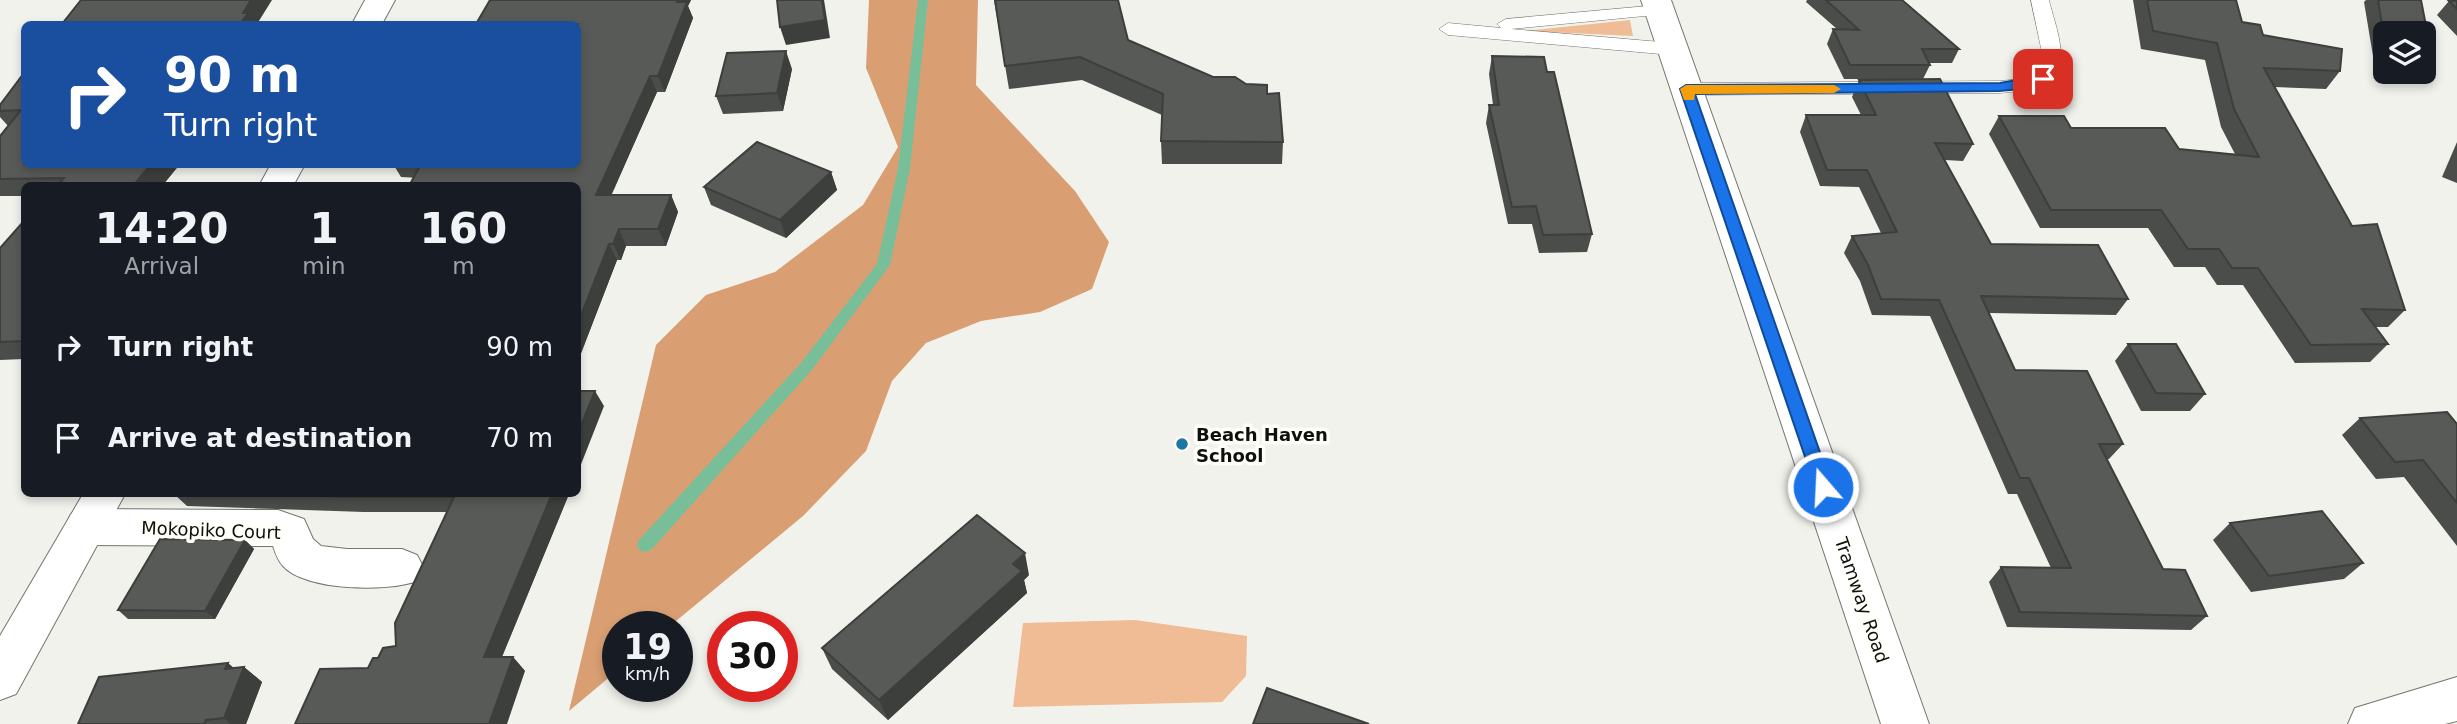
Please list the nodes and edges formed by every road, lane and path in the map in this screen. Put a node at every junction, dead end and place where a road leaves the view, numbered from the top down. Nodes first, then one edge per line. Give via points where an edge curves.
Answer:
1 (380, 0) edge
2 (2040, 0) edge
3 (1657, 5) edge
4 (369, 21) edge
5 (1672, 49) junction
6 (1686, 89) junction
7 (95, 510) edge
8 (402, 568) dead end
9 (0, 679) edge
10 (2457, 699) edge
11 (1905, 724) edge
12 (2372, 724) edge

1 - 4 street
2 - 6 lane via 2051,60 2043,79 2032,83
3 - 5 street, Tramway Road
3 - 5 lane via 1448,29
5 - 6 street, Tramway Road
6 - 11 street, Tramway Road
7 - 8 street, Mokopiko Court via 278,528 289,532 298,553 314,563
7 - 9 street
10 - 12 street

